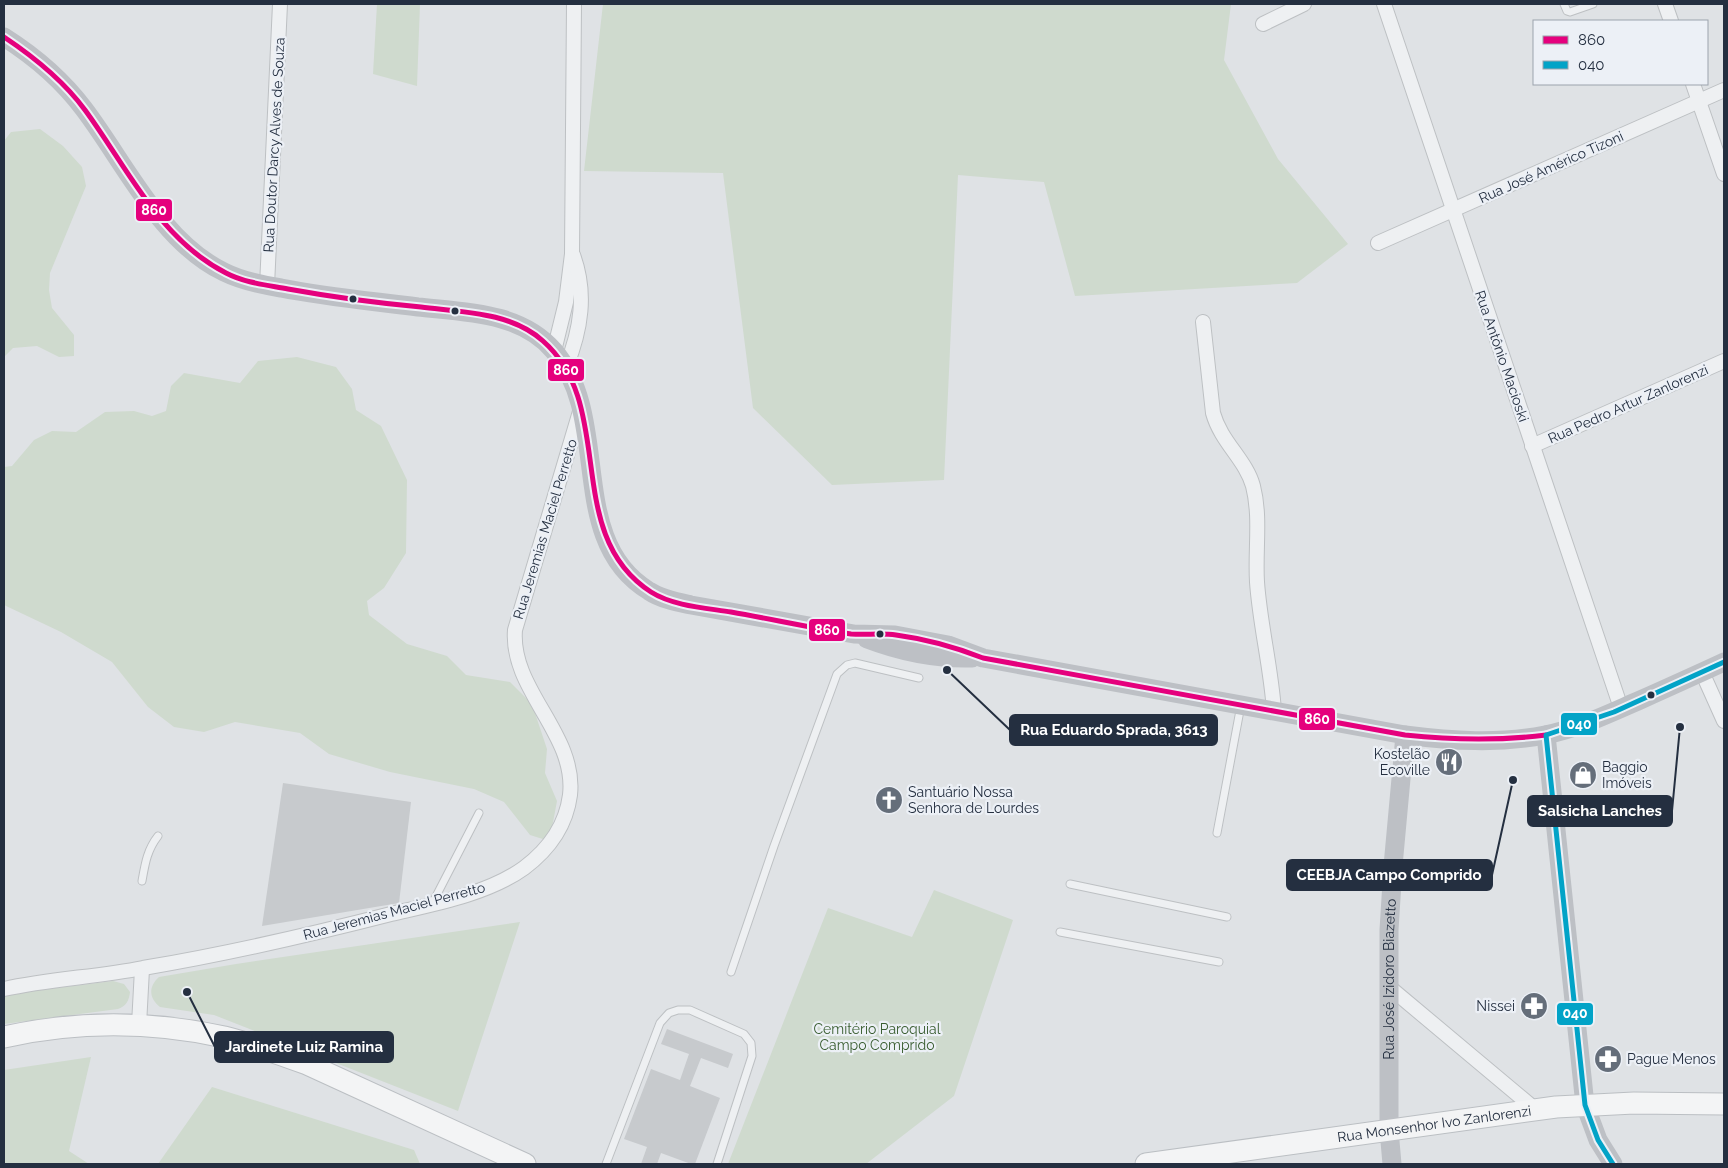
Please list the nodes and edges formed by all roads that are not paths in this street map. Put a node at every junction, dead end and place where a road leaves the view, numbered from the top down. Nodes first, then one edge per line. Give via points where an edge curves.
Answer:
1 (280, 4) edge
2 (574, 4) edge
3 (1304, 4) edge
4 (1384, 4) edge
5 (1564, 4) edge
6 (1593, 4) edge
7 (1665, 4) edge
8 (1671, 20) edge
9 (1263, 24) dead end
10 (4, 38) edge
11 (1693, 85) edge
12 (1724, 90) edge
13 (1699, 102) junction
14 (1724, 174) edge
15 (1453, 210) junction
16 (1378, 243) dead end
17 (572, 254) junction
18 (267, 286) junction
19 (1203, 322) dead end
20 (554, 351) junction
21 (1724, 361) edge
22 (566, 367) junction
23 (581, 407) junction
24 (1532, 446) junction
25 (1724, 662) edge
26 (1702, 672) junction
27 (919, 678) dead end
28 (1241, 705) junction
29 (1621, 708) junction
30 (1274, 711) junction
31 (1724, 721) edge
32 (1405, 735) junction
33 (1546, 735) junction
34 (479, 813) dead end
35 (1217, 832) dead end
36 (158, 836) dead end
37 (142, 881) dead end
38 (1070, 884) dead end
39 (432, 904) junction
40 (1227, 917) dead end
41 (1060, 932) dead end
42 (1219, 962) dead end
43 (142, 969) junction
44 (732, 972) dead end
45 (1388, 986) junction
46 (4, 990) edge
47 (139, 1025) junction
48 (4, 1037) edge
49 (1724, 1104) edge
50 (1585, 1105) junction
51 (1536, 1110) junction
52 (1389, 1130) junction
53 (525, 1164) edge
54 (606, 1164) edge
55 (717, 1164) edge
56 (1146, 1164) edge
57 (1392, 1164) edge
58 (1613, 1164) edge

1 - 18 street, Rua Doutor Darcy Alves de Souza
2 - 17 street
3 - 9 street
4 - 15 street, Rua Antônio Macioski
5 - 6 lane via 1570,12
7 - 8 street
10 - 18 main road via 52,74 72,96 153,209 185,245 223,272
11 - 13 street
12 - 13 street, Rua José Américo Tizoni
13 - 14 street
13 - 15 street, Rua José Américo Tizoni
15 - 16 street, Rua José Américo Tizoni
15 - 24 street, Rua Antônio Macioski
17 - 20 street via 566,302
17 - 22 street via 582,289 581,308
18 - 20 main road via 492,316 526,328
19 - 30 street via 1216,424 1244,467 1256,501 1259,603
20 - 22 main road
21 - 24 street, Rua Pedro Artur Zanlorenzi
22 - 23 main road
23 - 28 main road via 598,515 609,548 620,566 651,593 691,605 854,634 895,635 948,645 983,658
23 - 39 street, Rua Jeremias Maciel Perretto via 518,617 514,644 524,676 557,735 565,758 570,793 567,814 552,841 524,868 489,887
24 - 29 street, Rua Antônio Macioski
25 - 26 main road
26 - 29 main road
26 - 31 street
27 - 44 lane via 855,663 847,665 838,674 774,846
28 - 30 main road
28 - 35 lane
29 - 33 main road
30 - 32 main road
32 - 33 main road via 1490,741
32 - 45 main road, Rua José Izidoro Biazetto via 1393,866
33 - 50 main road
34 - 39 lane
36 - 37 lane via 146,859
38 - 40 lane
39 - 43 street, Rua Jeremias Maciel Perretto
41 - 42 lane
43 - 46 street, Rua Jeremias Maciel Perretto via 26,984
43 - 47 street
45 - 51 street
45 - 52 main road, Rua José Izidoro Biazetto
47 - 48 main road via 65,1027
47 - 53 main road via 207,1034 277,1053
49 - 50 main road, Rua Monsenhor Ivo Zanlorenzi
50 - 51 main road, Rua Monsenhor Ivo Zanlorenzi
50 - 58 main road via 1598,1140
51 - 52 main road, Rua Monsenhor Ivo Zanlorenzi
52 - 56 main road, Rua Monsenhor Ivo Zanlorenzi
52 - 57 main road, Rua José Izidoro Biazetto
54 - 55 lane via 660,1023 669,1013 678,1010 690,1010 744,1034 751,1043 752,1056

